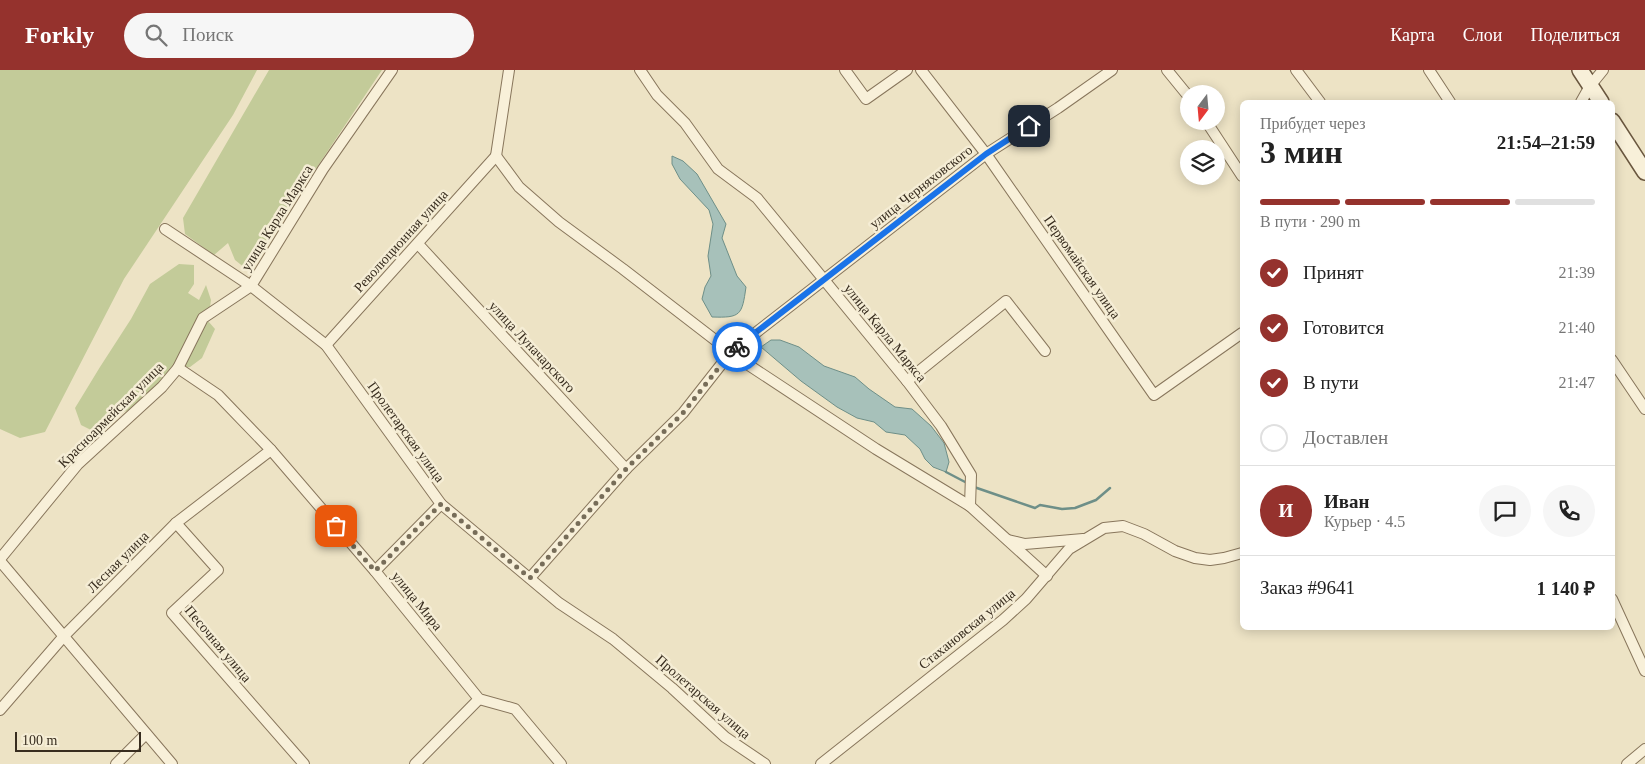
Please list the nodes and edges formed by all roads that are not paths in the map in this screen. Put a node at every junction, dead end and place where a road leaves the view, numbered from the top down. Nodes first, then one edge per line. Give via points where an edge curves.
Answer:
1 (392, 70) edge
2 (509, 70) edge
3 (640, 70) edge
4 (845, 70) edge
5 (907, 70) edge
6 (921, 70) edge
7 (1112, 70) edge
8 (1167, 70) edge
9 (1296, 70) edge
10 (1429, 70) edge
11 (1580, 70) edge
12 (1603, 70) edge
13 (1180, 86) edge
14 (1590, 86) junction
15 (1318, 100) edge
16 (1449, 100) edge
17 (1582, 100) edge
18 (1599, 100) edge
19 (1615, 126) edge
20 (1212, 130) edge
21 (986, 154) junction
22 (496, 156) junction
23 (1645, 172) edge
24 (1240, 173) edge
25 (165, 229) dead end
26 (418, 244) junction
27 (824, 280) junction
28 (252, 286) junction
29 (1240, 334) edge
30 (326, 344) junction
31 (731, 352) junction
32 (1045, 352) dead end
33 (1615, 364) edge
34 (178, 368) junction
35 (907, 381) junction
36 (1645, 409) edge
37 (233, 411) joint
38 (271, 450) junction
39 (626, 469) junction
40 (441, 504) junction
41 (970, 506) junction
42 (176, 523) junction
43 (1087, 538) junction
44 (1006, 540) junction
45 (1240, 554) edge
46 (0, 560) edge
47 (375, 571) junction
48 (1047, 576) junction
49 (530, 578) junction
50 (1615, 606) edge
51 (64, 636) junction
52 (1645, 671) edge
53 (479, 699) junction
54 (0, 710) edge
55 (146, 734) junction
56 (1645, 749) edge
57 (116, 764) edge
58 (172, 764) edge
59 (304, 764) edge
60 (415, 764) edge
61 (561, 764) edge
62 (765, 764) edge
63 (821, 764) edge
64 (1627, 764) edge

1 - 28 street, улица Карла Маркса via 323,169
2 - 22 street
3 - 27 street, улица Карла Маркса via 656,95 684,123 718,169 757,198
4 - 5 street via 866,99
6 - 21 street, Первомайская улица
7 - 21 street, улица Черняховского
8 - 13 street
9 - 15 street
10 - 16 street
11 - 14 main road
12 - 14 street
14 - 17 street
14 - 18 main road
19 - 23 main road
20 - 24 street
21 - 27 street, улица Черняховского
21 - 29 street, Первомайская улица via 1154,395
22 - 26 street, Революционная улица
22 - 31 street via 519,187 559,222
25 - 28 street, Пролетарская улица
26 - 30 street, Революционная улица
26 - 39 street, улица Луначарского
27 - 31 street
27 - 35 street, улица Карла Маркса
28 - 30 street, Пролетарская улица
28 - 34 street, улица Карла Маркса via 203,318
30 - 40 street, Пролетарская улица
31 - 39 street via 683,413
31 - 41 street
32 - 35 street via 1006,301
33 - 36 street
34 - 37 street, Красноармейская улица via 218,396
34 - 46 street, Красноармейская улица via 162,387 78,464
35 - 41 street, улица Карла Маркса via 941,426 971,475
37 - 38 street, улица Мира
38 - 42 street, Лесная улица
38 - 47 street, улица Мира
39 - 49 street
40 - 47 street
40 - 49 street, Пролетарская улица
41 - 44 street
42 - 51 street, Лесная улица
42 - 59 street, Песочная улица via 218,570 172,613
43 - 44 street via 1025,544
43 - 45 street, Стахановская улица via 1104,528 1123,526 1175,552 1195,558 1210,560
43 - 48 street, Стахановская улица via 1069,549
44 - 48 street
46 - 51 street, Красноармейская улица
47 - 53 street, улица Мира
48 - 63 street, Стахановская улица via 1002,620
49 - 62 street, Пролетарская улица via 559,603 613,639 725,737
50 - 52 street
51 - 54 street, Лесная улица
51 - 55 street, Красноармейская улица
53 - 60 street
53 - 61 street via 515,709
55 - 57 street
55 - 58 street, Красноармейская улица
56 - 64 street

